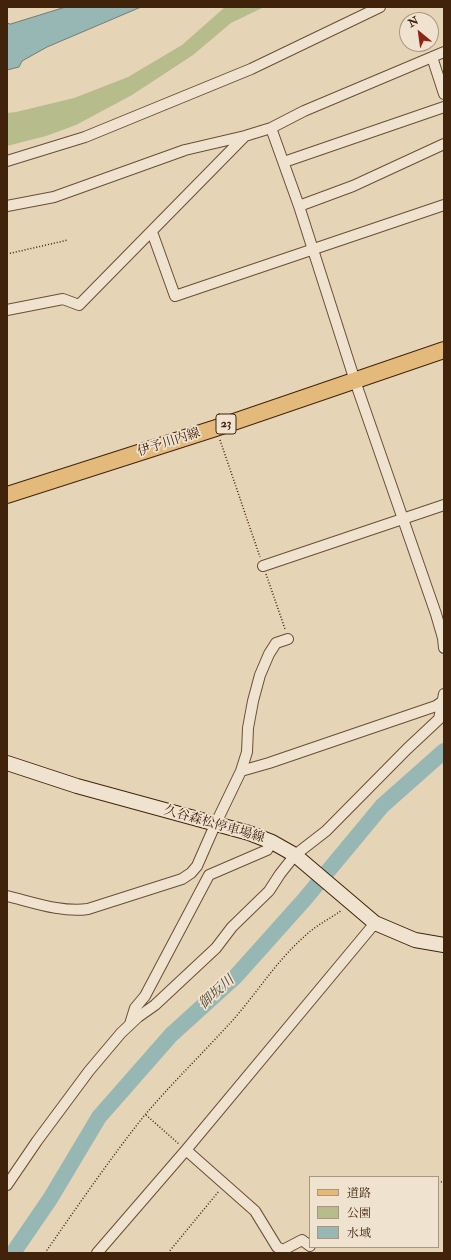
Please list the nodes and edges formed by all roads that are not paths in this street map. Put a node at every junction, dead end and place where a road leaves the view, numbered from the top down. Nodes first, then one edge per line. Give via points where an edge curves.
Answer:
1 (380, 7) edge
2 (444, 52) edge
3 (432, 57) junction
4 (444, 94) edge
5 (444, 107) edge
6 (271, 128) junction
7 (245, 136) junction
8 (444, 144) edge
9 (7, 161) edge
10 (284, 162) junction
11 (444, 205) edge
12 (7, 206) edge
13 (299, 206) junction
14 (152, 232) junction
15 (313, 249) junction
16 (7, 310) edge
17 (444, 350) edge
18 (355, 380) junction
19 (7, 495) edge
20 (444, 505) edge
21 (403, 518) junction
22 (263, 566) road end
23 (440, 611) edge
24 (288, 639) road end
25 (444, 648) edge
26 (444, 698) edge
27 (7, 763) edge
28 (241, 771) junction
29 (215, 825) junction
30 (272, 842) junction
31 (297, 857) junction
32 (7, 896) edge
33 (375, 923) junction
34 (444, 945) edge
35 (129, 1026) junction
36 (186, 1150) junction
37 (7, 1185) edge
38 (309, 1246) edge
39 (97, 1253) edge

1 - 9 street via 244,72 85,137
2 - 3 street
3 - 4 street
3 - 6 street
5 - 10 street
6 - 7 street
6 - 10 street
7 - 12 street via 185,150 54,197
7 - 14 street
8 - 13 street via 353,186
10 - 13 street
11 - 15 street
13 - 15 street
14 - 15 street via 175,296
14 - 16 street via 79,305 64,299
15 - 18 street
17 - 18 main road, 伊予川内線 / 23
18 - 19 main road, 伊予川内線 / 23
18 - 21 street
20 - 21 street
21 - 22 street
21 - 23 street
23 - 25 street
24 - 28 street via 276,643 260,675 248,728 247,752
26 - 28 street via 436,706
26 - 31 street via 439,719
27 - 29 main road, 久谷森松停車場線 via 77,786
28 - 29 street
29 - 30 main road, 久谷森松停車場線 via 249,833
29 - 32 street via 197,866 191,874 182,879 78,910 61,909
30 - 31 main road, 久谷森松停車場線
30 - 35 street via 267,850 209,875 145,996 135,1008
31 - 33 main road, 久谷森松停車場線
31 - 35 street via 280,874 269,891 232,927 216,948
33 - 34 main road, 久谷森松停車場線 via 414,940
33 - 36 street
35 - 37 street via 88,1072
36 - 38 street via 255,1211 277,1247 283,1250 302,1240
36 - 39 street

